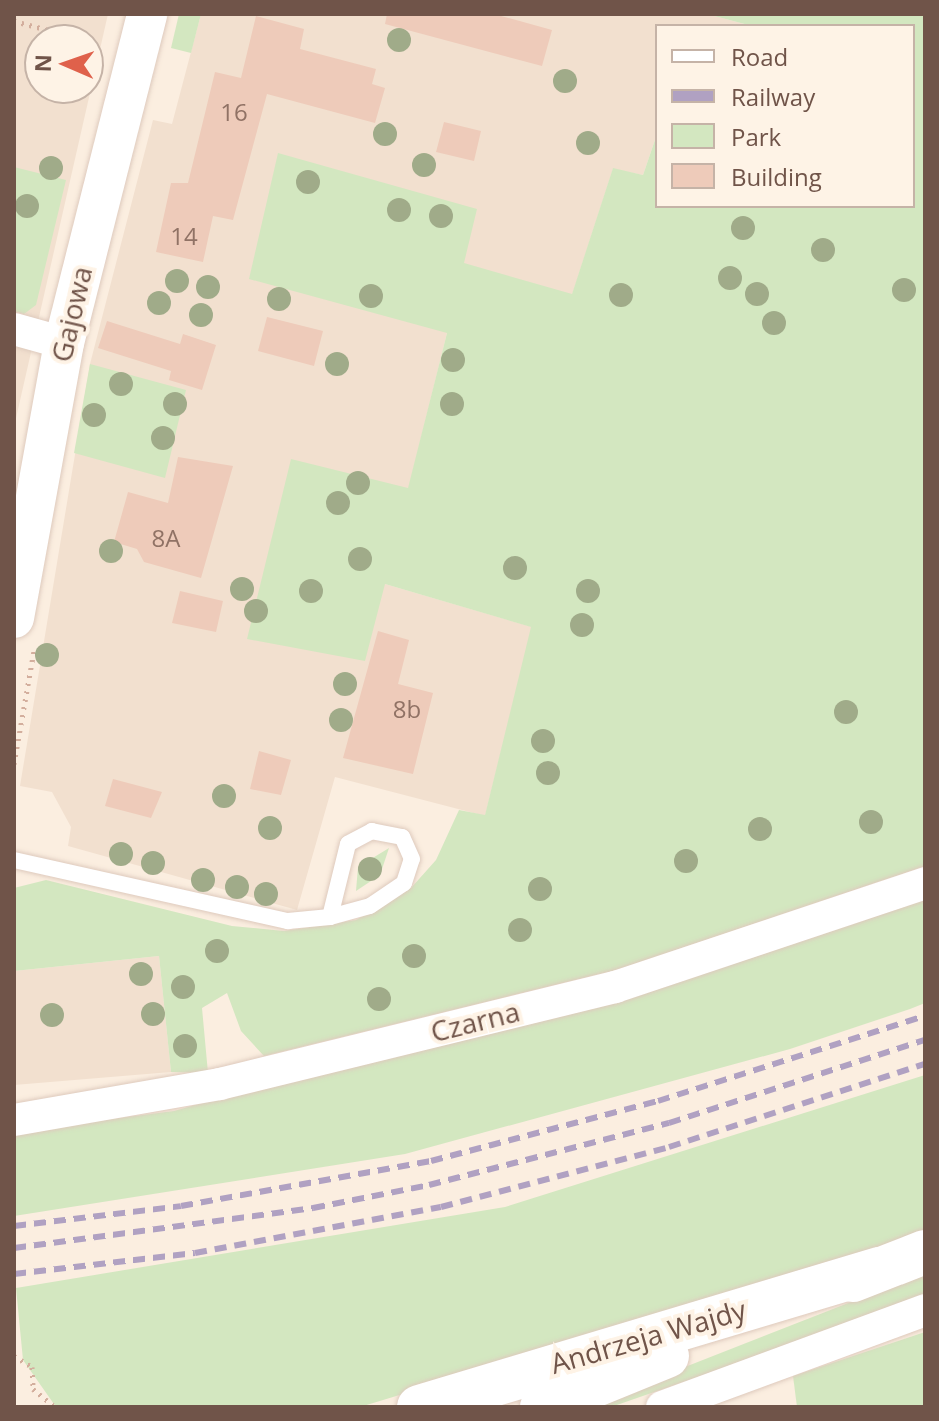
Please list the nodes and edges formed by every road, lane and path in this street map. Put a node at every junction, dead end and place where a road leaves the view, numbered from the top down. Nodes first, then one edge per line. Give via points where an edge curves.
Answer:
1 (147, 14) edge
2 (14, 329) edge
3 (64, 343) junction
4 (14, 618) edge
5 (14, 860) edge
6 (925, 883) edge
7 (330, 917) junction
8 (14, 1120) edge
9 (925, 1252) edge
10 (879, 1269) junction
11 (925, 1310) edge
12 (14, 1356) edge
13 (55, 1407) edge
14 (419, 1407) edge
15 (542, 1407) edge
16 (662, 1407) edge

1 - 3 street, Gajowa
2 - 3 street
3 - 4 street, Gajowa
5 - 7 lane via 251,917
6 - 8 street, Czarna via 615,987 220,1084
7 - 7 lane via 370,906 404,883 412,859 402,837 372,831 348,844
9 - 10 main road, Andrzeja Wajdy
10 - 14 main road, Andrzeja Wajdy
10 - 15 main road, Andrzeja Wajdy
11 - 16 street
12 - 13 path via 32,1367 33,1389

